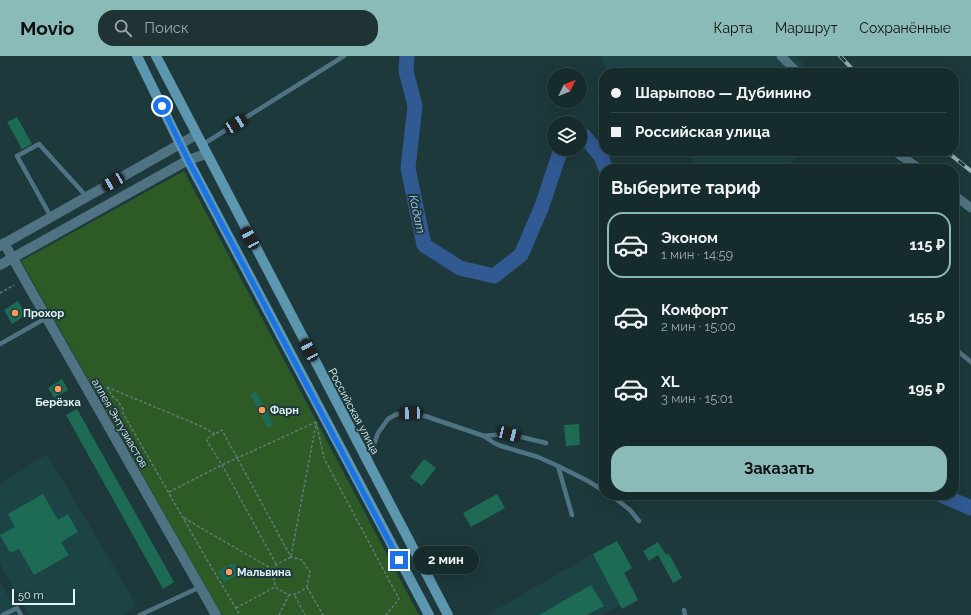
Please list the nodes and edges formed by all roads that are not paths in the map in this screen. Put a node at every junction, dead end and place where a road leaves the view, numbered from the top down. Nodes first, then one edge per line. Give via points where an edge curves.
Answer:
1 (137, 56) edge
2 (156, 56) edge
3 (344, 56) edge
4 (780, 56) edge
5 (793, 68) edge
6 (196, 134) junction
7 (180, 144) junction
8 (204, 149) junction
9 (900, 156) edge
10 (188, 160) junction
11 (910, 164) edge
12 (87, 197) junction
13 (959, 199) edge
14 (971, 208) edge
15 (51, 217) junction
16 (1, 242) edge
17 (12, 258) junction
18 (0, 266) edge
19 (46, 318) junction
20 (0, 344) edge
21 (959, 352) edge
22 (971, 362) edge
23 (484, 436) junction
24 (546, 443) dead end
25 (367, 462) junction
26 (558, 466) junction
27 (599, 488) edge
28 (617, 500) edge
29 (572, 515) dead end
30 (639, 521) dead end
31 (200, 587) junction
32 (3, 615) edge
33 (21, 615) edge
34 (140, 615) edge
35 (216, 615) edge
36 (428, 615) edge
37 (448, 615) edge

1 - 7 main road
2 - 6 main road, Российская улица
3 - 8 lane via 236,124
4 - 5 street
6 - 7 street
6 - 8 main road, Российская улица
7 - 10 main road
7 - 12 street
8 - 10 street
8 - 25 main road, Российская улица
9 - 11 street
10 - 17 street
10 - 36 main road
12 - 15 street
12 - 15 lane via 39,144 17,156
13 - 14 street
15 - 16 street
16 - 17 street, аллея Энтузиастов
17 - 18 street
17 - 19 street, аллея Энтузиастов
19 - 20 lane
19 - 31 street, аллея Энтузиастов
21 - 22 lane
23 - 24 lane via 509,434
23 - 25 lane via 422,415 402,413 394,415 383,425
23 - 26 lane via 501,446
25 - 37 main road, Российская улица
26 - 27 lane
26 - 29 lane
28 - 30 lane
31 - 34 lane
31 - 35 street, аллея Энтузиастов
32 - 33 lane via 17,608

